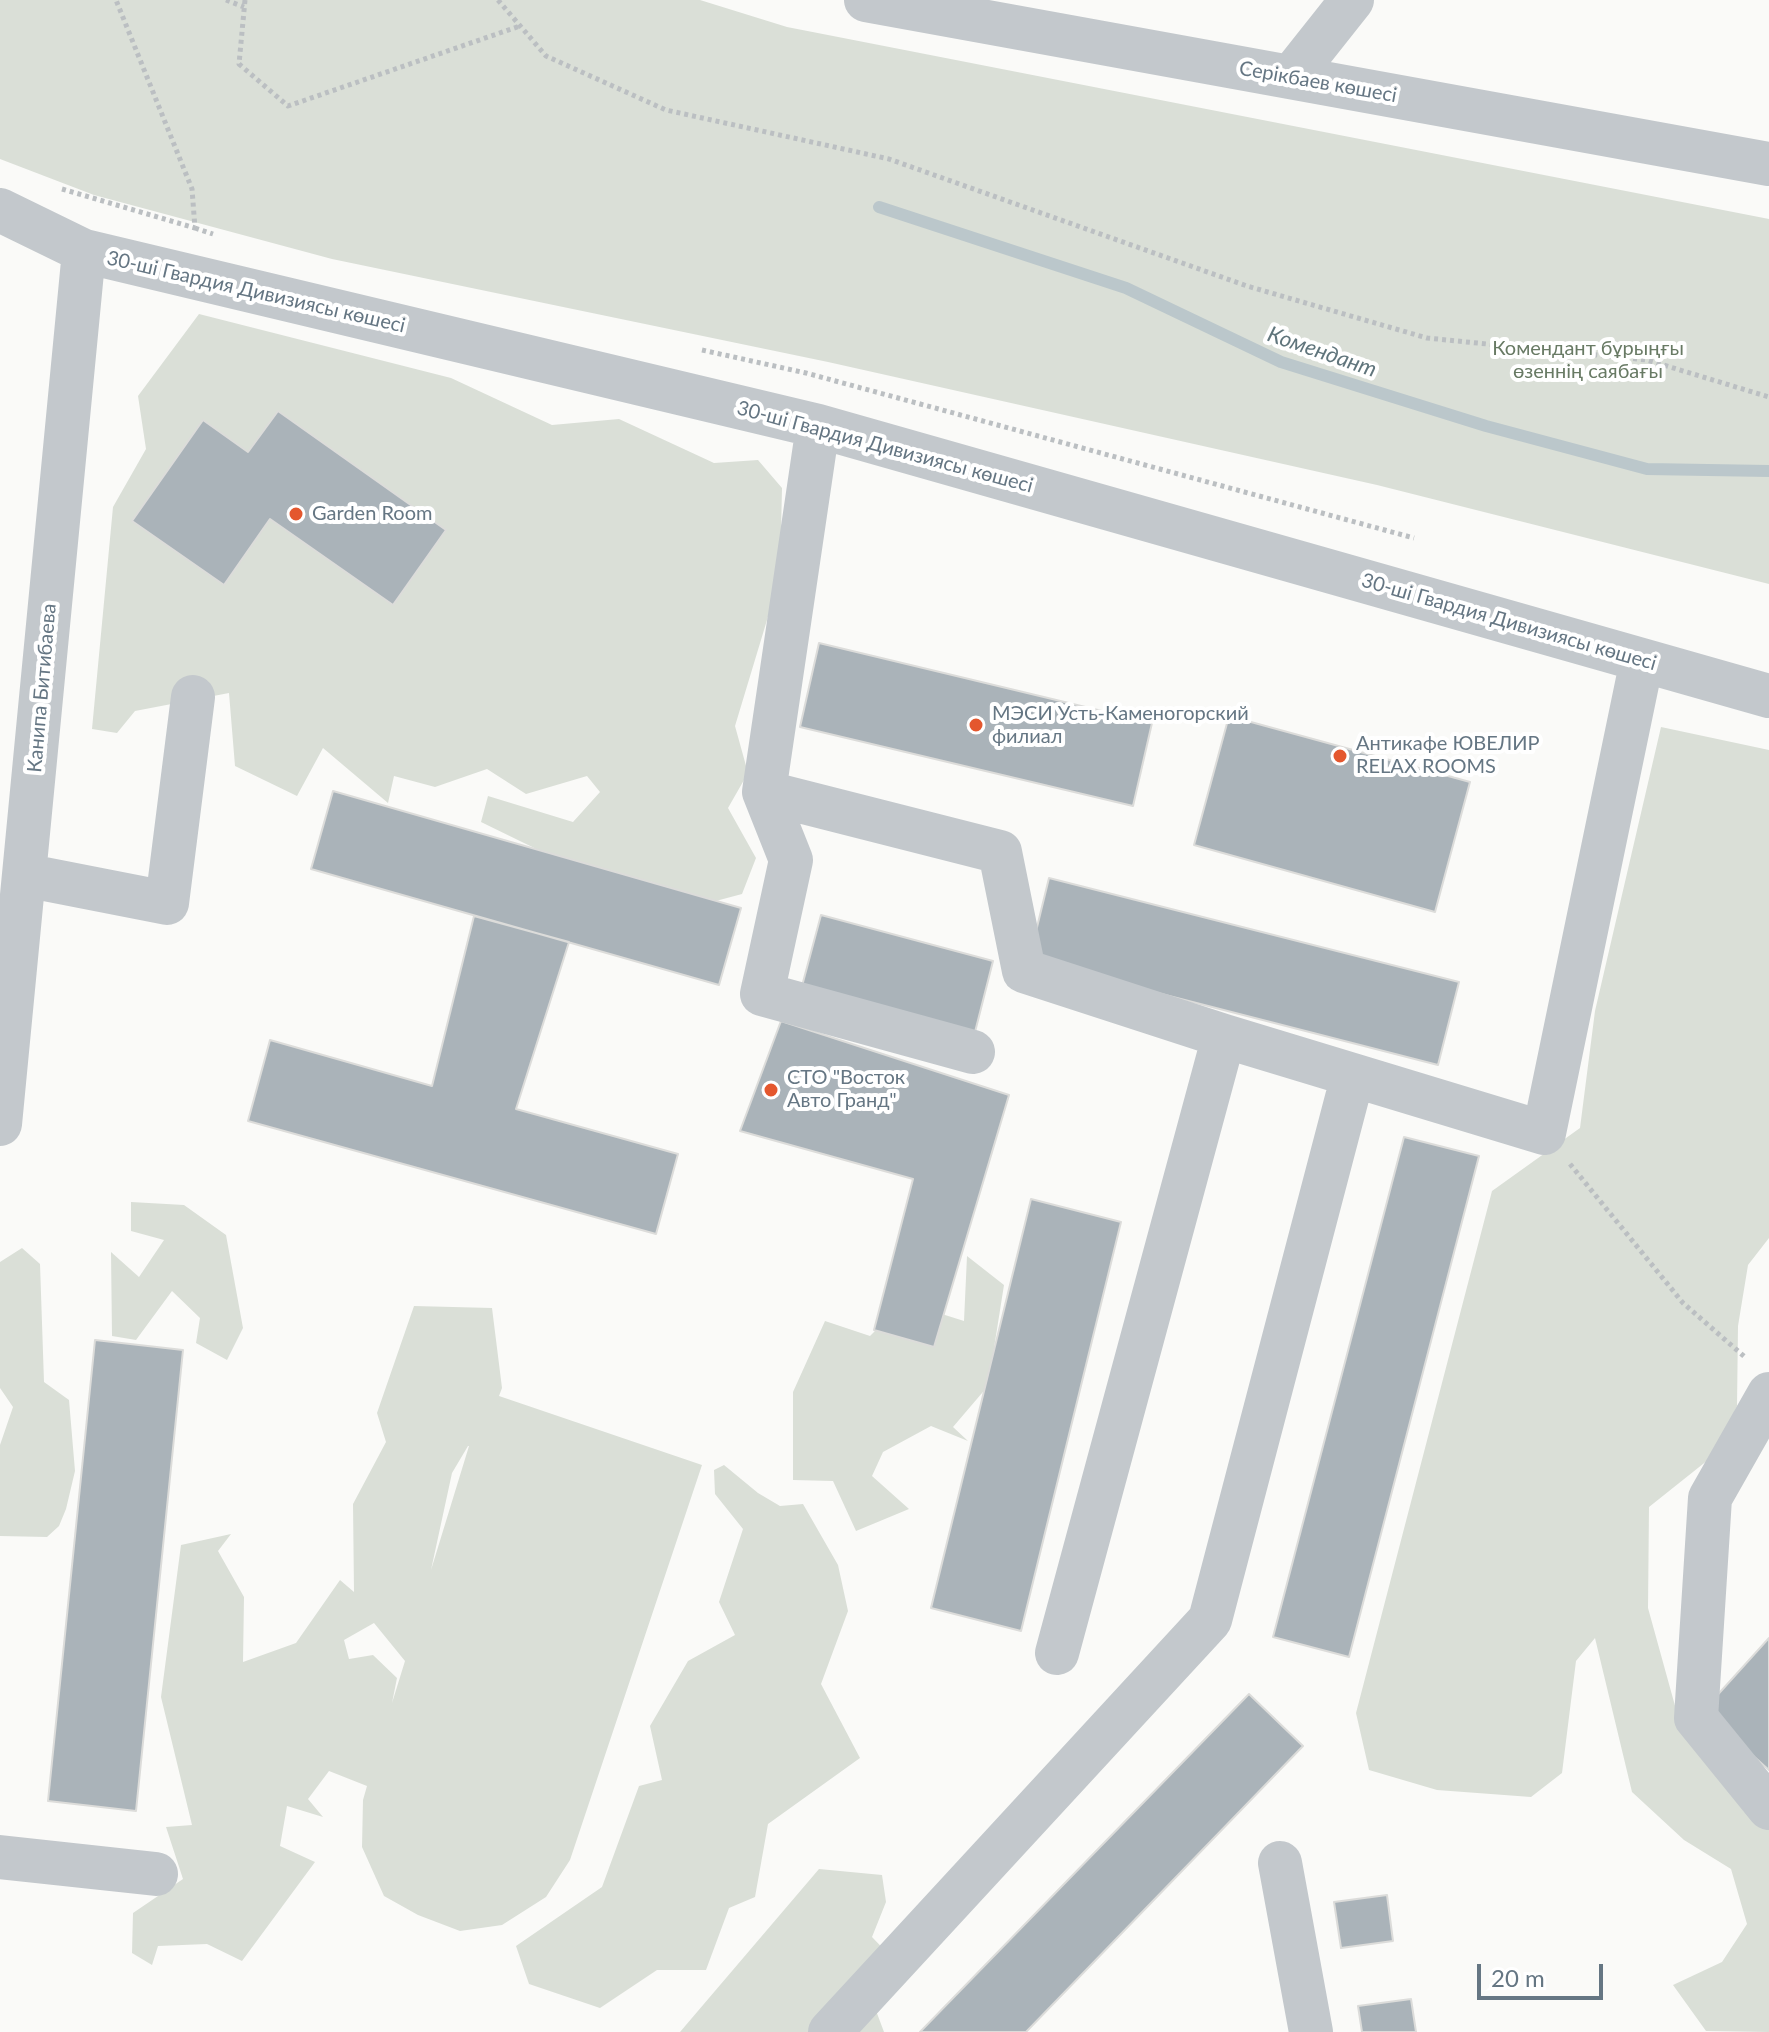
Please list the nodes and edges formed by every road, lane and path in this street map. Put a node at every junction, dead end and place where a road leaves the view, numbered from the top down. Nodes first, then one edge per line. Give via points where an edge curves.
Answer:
1 (116, 0) edge
2 (226, 0) edge
3 (498, 0) edge
4 (866, 0) edge
5 (1352, 0) edge
6 (244, 4) edge
7 (520, 26) junction
8 (1291, 77) junction
9 (1769, 164) edge
10 (60, 188) dead end
11 (0, 210) edge
12 (84, 251) junction
13 (1769, 397) edge
14 (818, 426) junction
15 (1642, 660) junction
16 (1769, 696) edge
17 (193, 697) dead end
18 (764, 792) junction
19 (24, 875) junction
20 (1224, 1036) junction
21 (973, 1052) dead end
22 (1353, 1075) junction
23 (1, 1105) edge
24 (1544, 1133) junction
25 (1758, 1377) edge
26 (1057, 1653) dead end
27 (1769, 1808) edge
28 (0, 1857) edge
29 (1280, 1863) dead end
30 (156, 1874) dead end
31 (830, 2032) edge
32 (1311, 2032) edge

1 - 10 path via 192,189 195,228
2 - 6 path
3 - 7 path
4 - 8 street, Серікбаев көшесі
5 - 8 street
6 - 7 path via 239,64 288,106
7 - 13 path via 546,56 666,110 889,159 1247,286 1427,338 1647,360
8 - 9 street, Серікбаев көшесі
11 - 12 street, 30-ші Гвардия Дивизиясы көшесі
12 - 14 street, 30-ші Гвардия Дивизиясы көшесі
12 - 19 street, Канипа Битибаева
14 - 15 street, 30-ші Гвардия Дивизиясы көшесі
14 - 18 street
15 - 16 street, 30-ші Гвардия Дивизиясы көшесі
15 - 24 street
17 - 19 street via 167,903
18 - 20 street via 1000,852 1024,971
18 - 21 street via 791,860 762,994
19 - 23 street, Канипа Битибаева
20 - 22 street
20 - 26 street
22 - 24 street
22 - 31 street via 1210,1620
24 - 25 path via 1683,1303
25 - 27 street via 1710,1498 1696,1718
28 - 30 street
29 - 32 street

